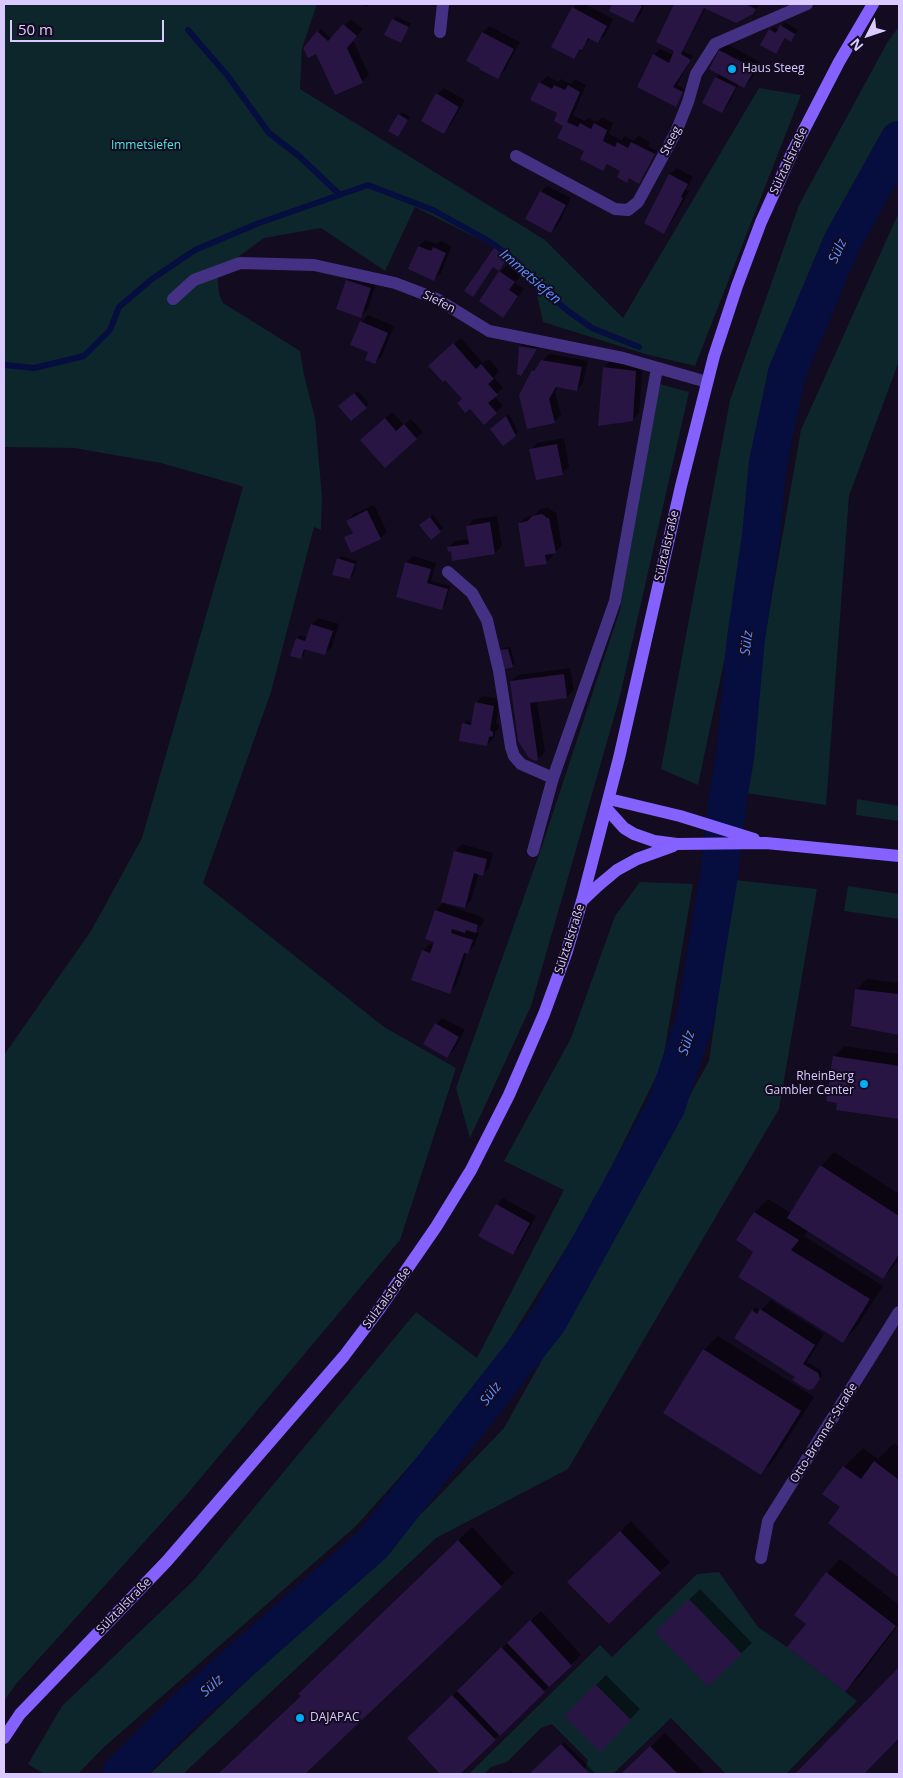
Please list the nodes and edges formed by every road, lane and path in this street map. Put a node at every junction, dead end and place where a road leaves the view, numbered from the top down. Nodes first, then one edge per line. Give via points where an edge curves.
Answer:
1 (443, 4) edge
2 (807, 4) edge
3 (870, 5) edge
4 (440, 32) dead end
5 (516, 156) dead end
6 (173, 299) dead end
7 (657, 368) junction
8 (707, 382) junction
9 (448, 572) dead end
10 (553, 778) junction
11 (608, 803) junction
12 (766, 843) junction
13 (677, 844) junction
14 (533, 851) dead end
15 (899, 856) edge
16 (582, 901) junction
17 (899, 1312) edge
18 (761, 1558) dead end
19 (4, 1738) edge

1 - 4 street
2 - 5 street, Steeg via 715,44 696,74 676,132 638,202 628,210 615,209
3 - 8 main road, Sülztalstraße via 776,187 737,286
6 - 7 street, Siefen via 194,280 240,263 314,265 395,283 437,299 489,331
7 - 8 street, Siefen
7 - 10 street via 615,601
8 - 11 main road, Sülztalstraße
9 - 10 street via 472,593 487,620 514,756 521,764
10 - 14 street
11 - 12 main road via 680,816
11 - 13 main road via 615,820 634,834
11 - 16 main road, Sülztalstraße
12 - 13 main road
12 - 15 main road
13 - 16 main road via 617,870
16 - 19 main road, Sülztalstraße via 544,1014 509,1095 457,1193 408,1268 344,1356 297,1412 167,1561 20,1714
17 - 18 street, Otto-Brenner-Straße via 768,1522

